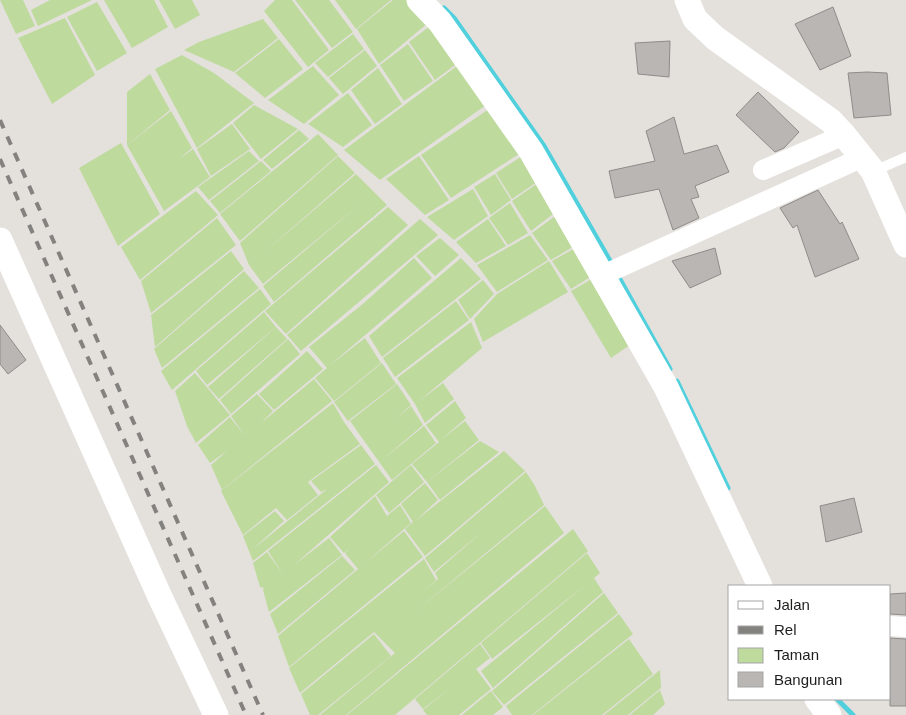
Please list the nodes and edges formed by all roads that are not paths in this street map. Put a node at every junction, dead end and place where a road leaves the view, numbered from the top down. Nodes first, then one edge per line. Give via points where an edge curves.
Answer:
1 (419, 0) edge
2 (687, 0) edge
3 (844, 135) junction
4 (906, 157) edge
5 (867, 164) junction
6 (763, 170) dead end
7 (0, 240) edge
8 (906, 245) edge
9 (610, 271) junction
10 (760, 585) edge
11 (891, 626) edge
12 (906, 627) edge
13 (818, 700) edge
14 (216, 715) edge
15 (829, 715) edge

1 - 9 street via 440,22 531,150
2 - 3 street via 695,18 715,38 831,121
3 - 5 street
3 - 6 street
4 - 5 lane
5 - 8 street
5 - 9 street
7 - 14 street
9 - 10 street
11 - 12 street
13 - 15 street

